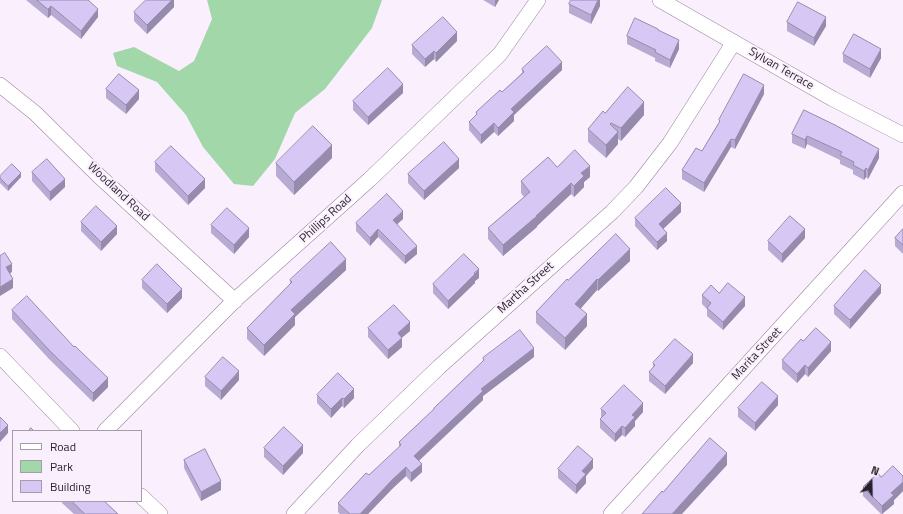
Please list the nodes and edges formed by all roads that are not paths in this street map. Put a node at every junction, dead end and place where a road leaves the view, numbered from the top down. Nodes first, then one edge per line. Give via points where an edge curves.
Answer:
1 (538, 0) edge
2 (660, 0) edge
3 (734, 42) junction
4 (0, 85) edge
5 (903, 136) edge
6 (903, 193) edge
7 (234, 301) junction
8 (0, 356) edge
9 (71, 430) edge
10 (106, 430) edge
11 (142, 497) edge
12 (160, 514) edge
13 (294, 514) edge
14 (611, 514) edge

1 - 7 street, Phillips Road via 500,54 369,180
2 - 3 street, Sylvan Terrace
3 - 5 street, Sylvan Terrace
3 - 13 street, Martha Street via 670,143 636,187 612,212 438,367 358,445
4 - 7 street, Woodland Road via 35,113
6 - 14 street, Marita Street
7 - 10 street, Phillips Road
8 - 9 street
11 - 12 street

